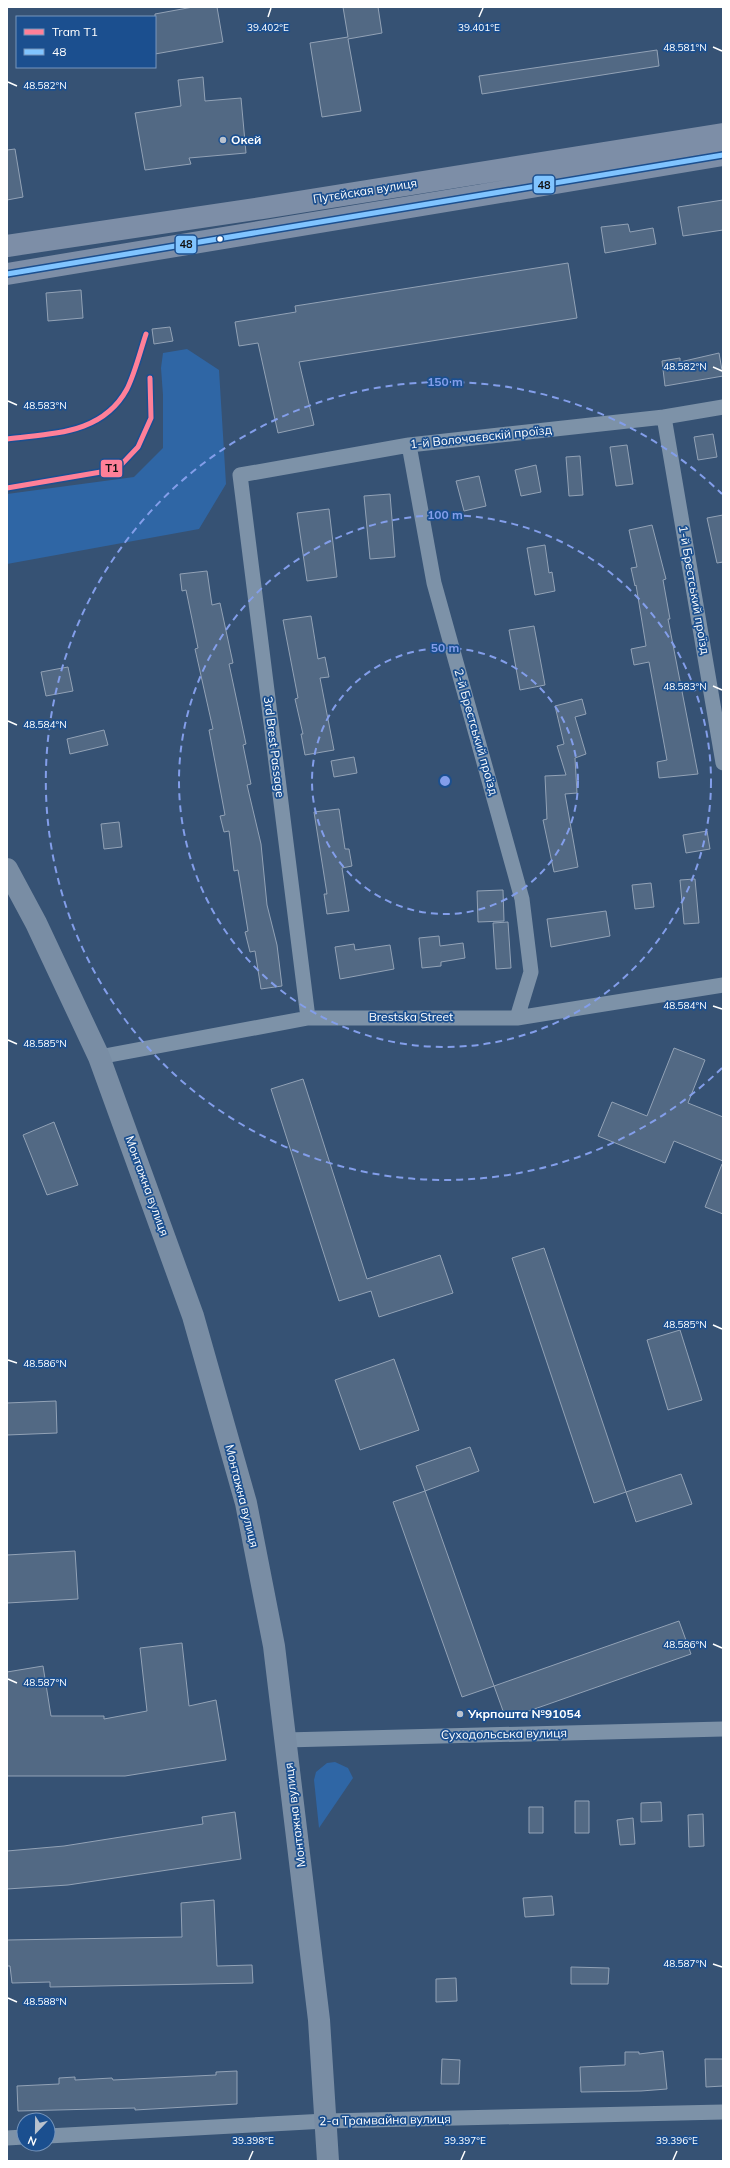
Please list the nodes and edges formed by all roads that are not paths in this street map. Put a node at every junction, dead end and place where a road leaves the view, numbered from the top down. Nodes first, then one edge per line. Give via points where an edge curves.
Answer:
1 (723, 134) edge
2 (723, 155) edge
3 (7, 246) edge
4 (7, 274) edge
5 (723, 407) edge
6 (664, 417) junction
7 (409, 445) junction
8 (240, 475) joint
9 (723, 763) edge
10 (7, 869) edge
11 (723, 985) edge
12 (308, 1018) junction
13 (517, 1018) junction
14 (100, 1057) junction
15 (723, 1729) edge
16 (285, 1740) junction
17 (723, 2112) edge
18 (326, 2121) junction
19 (56, 2136) edge
20 (328, 2161) edge

1 - 3 main road, Путєйская вулиця
2 - 4 main road, Путєйская вулиця
5 - 6 street, 1-й Волочаєвскій проїзд
6 - 7 street, 1-й Волочаєвскій проїзд
6 - 9 street, 1-й Брестський проїзд
7 - 8 street, 1-й Волочаєвскій проїзд
7 - 13 street, 2-й Брестський проїзд via 434,583 522,899 531,972
8 - 12 street, 3rd Brest Passage
10 - 14 street, Монтажна вулиця via 36,923
11 - 13 street, Brestska Street
12 - 13 street, Brestska Street
12 - 14 street, Brestska Street
14 - 16 street, Монтажна вулиця via 194,1316 246,1503 274,1646
15 - 16 street, Суходольська вулиця
16 - 18 street, Монтажна вулиця via 319,2020
17 - 18 street, 2-а Трамвайна вулиця
18 - 19 street, 2-а Трамвайна вулиця
18 - 20 street, Монтажна вулиця

